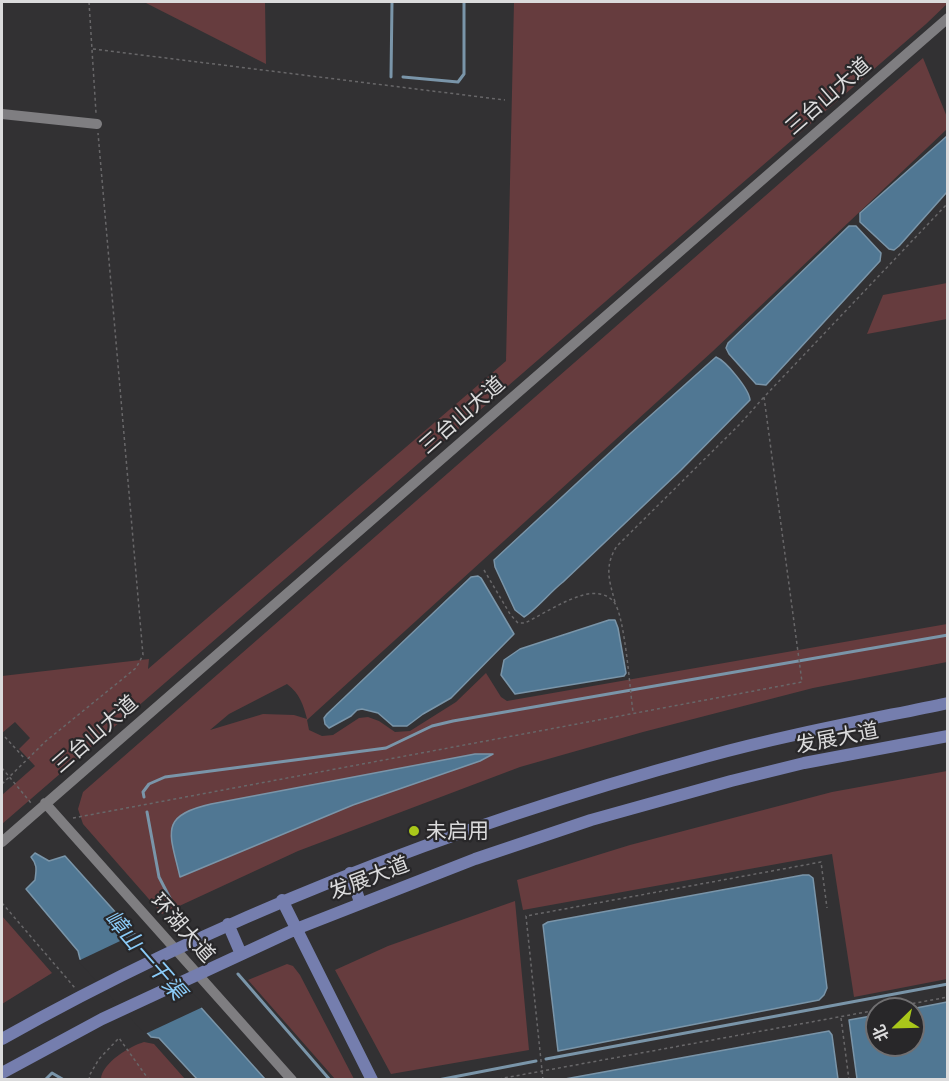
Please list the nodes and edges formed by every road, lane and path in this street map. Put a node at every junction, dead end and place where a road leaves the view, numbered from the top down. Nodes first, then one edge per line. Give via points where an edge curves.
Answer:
1 (88, 2) edge
2 (948, 18) edge
3 (92, 48) junction
4 (505, 100) dead end
5 (2, 114) edge
6 (97, 124) junction
7 (948, 203) edge
8 (764, 397) junction
9 (484, 570) dead end
10 (615, 603) junction
11 (948, 703) edge
12 (633, 713) junction
13 (948, 736) edge
14 (5, 737) dead end
15 (26, 760) junction
16 (2, 768) edge
17 (9, 777) junction
18 (2, 784) edge
19 (41, 807) junction
20 (60, 820) junction
21 (2, 842) edge
22 (350, 873) junction
23 (282, 900) junction
24 (360, 902) junction
25 (2, 903) edge
26 (827, 908) dead end
27 (228, 924) junction
28 (296, 929) junction
29 (170, 951) junction
30 (241, 954) junction
31 (193, 976) junction
32 (82, 995) junction
33 (948, 998) edge
34 (925, 1002) edge
35 (865, 1012) edge
36 (841, 1017) junction
37 (2, 1039) edge
38 (542, 1071) junction
39 (2, 1073) edge
40 (90, 1080) edge
41 (149, 1080) edge
42 (292, 1080) edge
43 (372, 1080) edge
44 (493, 1080) edge
45 (543, 1080) edge
46 (849, 1080) edge

1 - 3 path
2 - 19 street, 三台山大道
3 - 4 path
3 - 6 path
5 - 6 street
6 - 15 path via 142,655 136,668
7 - 8 path
8 - 10 path via 610,557 608,571
8 - 12 path via 802,682
9 - 10 path via 518,623 579,596 607,595
10 - 12 path via 622,624
11 - 22 main road, 发展大道 via 705,757 511,815
12 - 20 path
13 - 24 main road, 发展大道 via 804,763 591,819
14 - 15 path
15 - 17 path
16 - 17 path
17 - 18 path
17 - 19 path
19 - 20 street, 环湖大道
19 - 21 street, 三台山大道
20 - 29 street, 环湖大道
22 - 23 main road, 发展大道
22 - 24 main road
23 - 27 main road, 发展大道
23 - 28 main road
24 - 28 main road, 发展大道
25 - 32 path
26 - 38 path via 820,862 526,916
27 - 29 main road, 发展大道
27 - 30 main road
28 - 30 main road, 发展大道
28 - 43 main road
29 - 31 street, 环湖大道
29 - 32 main road, 发展大道
30 - 31 main road, 发展大道
31 - 39 main road, 发展大道
31 - 42 street, 环湖大道
32 - 37 main road, 发展大道
33 - 34 path
35 - 36 path
36 - 38 path
36 - 46 path
38 - 44 path
38 - 45 path
40 - 41 path via 99,1059 119,1038

